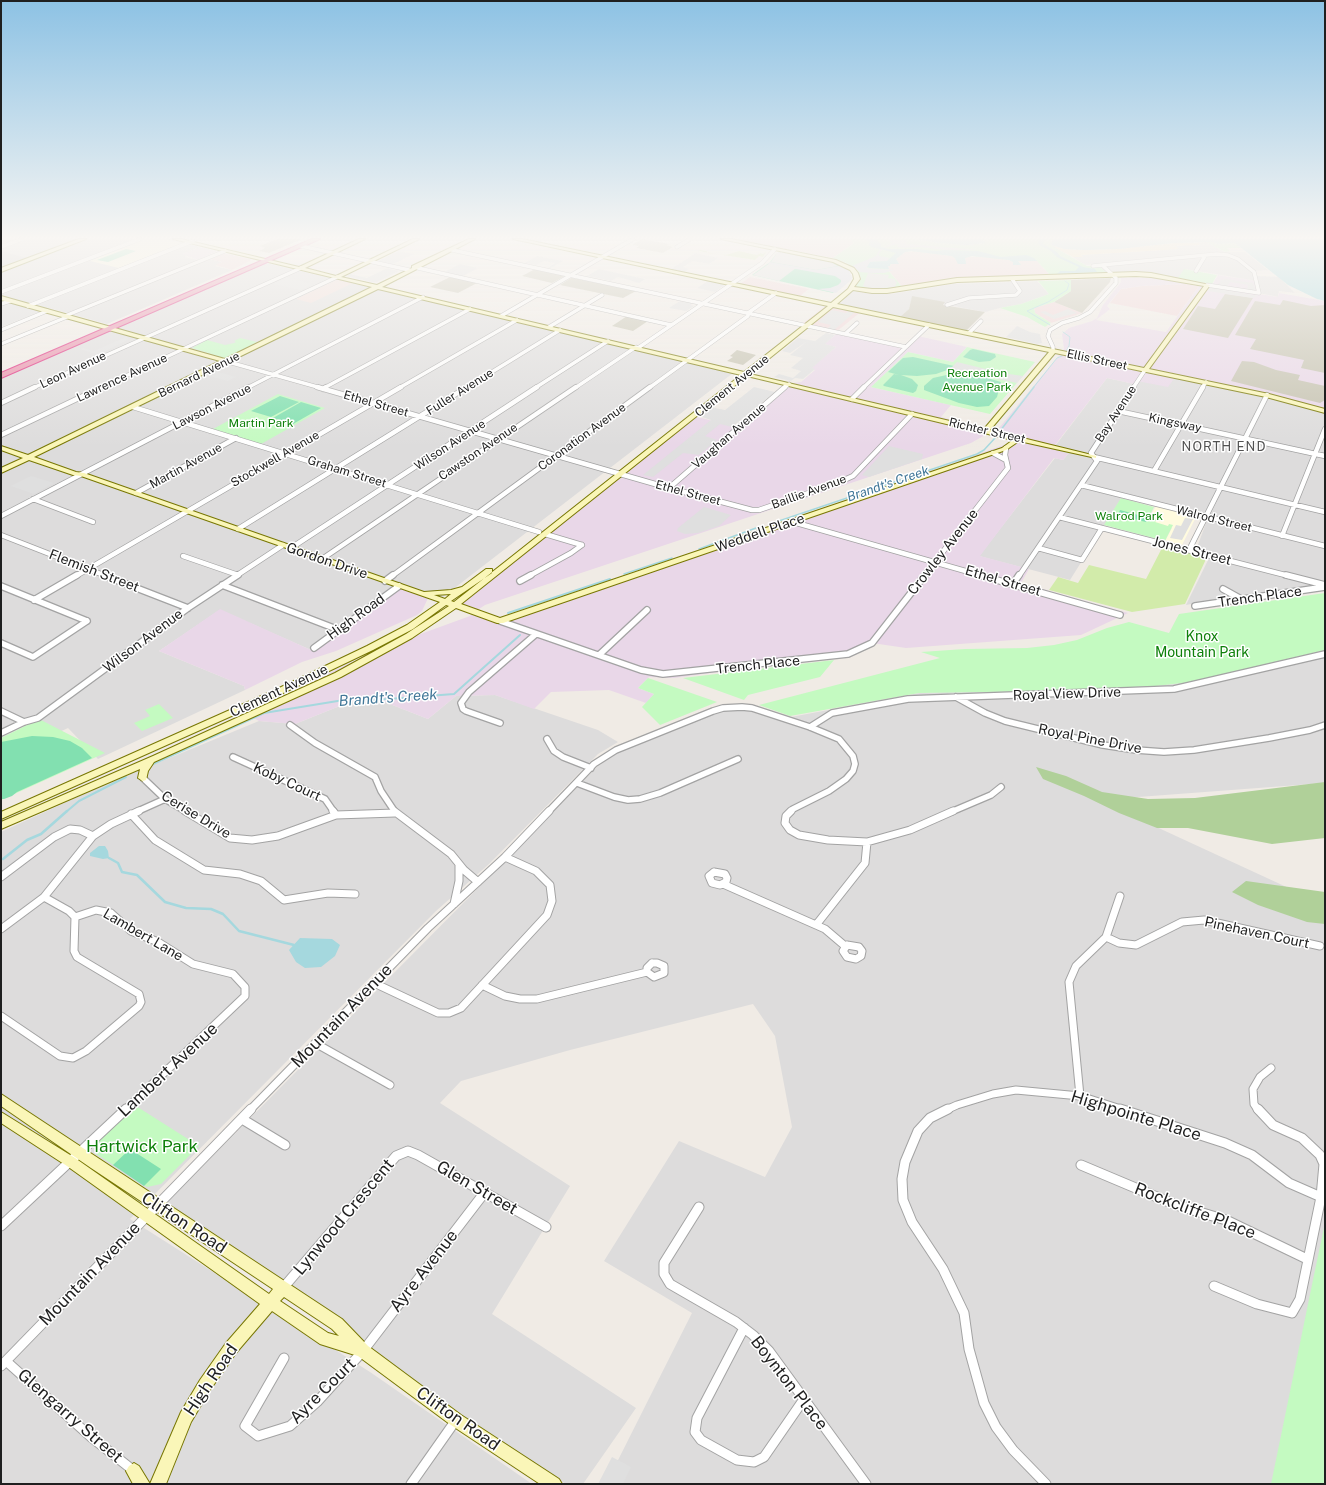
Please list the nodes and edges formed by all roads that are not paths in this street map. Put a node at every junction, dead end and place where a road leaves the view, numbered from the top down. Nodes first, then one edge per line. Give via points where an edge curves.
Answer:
1 (37, 308) edge
2 (85, 308) edge
3 (152, 308) edge
4 (209, 308) edge
5 (270, 308) edge
6 (332, 308) edge
7 (401, 308) edge
8 (514, 308) edge
9 (580, 308) edge
10 (599, 308) edge
11 (696, 308) edge
12 (727, 308) edge
13 (755, 308) edge
14 (825, 308) edge
15 (851, 308) edge
16 (1093, 308) edge
17 (1190, 308) edge
18 (470, 309) joint
19 (822, 309) edge
20 (47, 311) junction
21 (748, 313) junction
22 (66, 316) junction
23 (500, 316) junction
24 (517, 320) junction
25 (981, 321) dead end
26 (857, 323) dead end
27 (929, 324) junction
28 (672, 325) junction
29 (804, 325) junction
30 (549, 327) junction
31 (107, 328) junction
32 (1, 330) edge
33 (560, 330) junction
34 (969, 333) junction
35 (845, 334) junction
36 (142, 338) junction
37 (608, 341) junction
38 (1, 344) edge
39 (906, 347) junction
40 (636, 348) junction
41 (182, 349) junction
42 (1052, 351) junction
43 (688, 360) junction
44 (225, 361) junction
45 (1145, 370) junction
46 (1, 371) edge
47 (743, 374) junction
48 (274, 375) junction
49 (1, 376) edge
50 (1206, 382) junction
51 (789, 384) junction
52 (324, 389) junction
53 (1267, 395) junction
54 (852, 399) junction
55 (1, 403) edge
56 (372, 403) junction
57 (133, 407) junction
58 (1118, 411) junction
59 (1325, 411) edge
60 (912, 414) junction
61 (419, 417) junction
62 (182, 422) junction
63 (1181, 425) junction
64 (1325, 429) edge
65 (470, 431) junction
66 (986, 431) junction
67 (1, 435) edge
68 (236, 438) junction
69 (498, 439) junction
70 (1017, 439) junction
71 (1245, 439) junction
72 (1, 443) edge
73 (1, 448) edge
74 (1006, 448) junction
75 (993, 452) junction
76 (285, 453) junction
77 (1315, 454) junction
78 (557, 455) junction
79 (1325, 456) edge
80 (34, 457) junction
81 (1094, 457) junction
82 (1006, 460) junction
83 (335, 469) junction
84 (1, 471) edge
85 (1154, 471) junction
86 (618, 473) junction
87 (82, 474) junction
88 (1, 475) edge
89 (388, 485) junction
90 (1081, 485) junction
91 (1220, 487) junction
92 (669, 488) junction
93 (136, 493) junction
94 (417, 494) junction
95 (33, 499) junction
96 (1294, 505) junction
97 (752, 510) joint
98 (186, 511) junction
99 (1325, 512) edge
100 (478, 513) junction
101 (1, 516) edge
102 (1206, 516) junction
103 (1059, 517) junction
104 (93, 522) dead end
105 (794, 522) junction
106 (1102, 528) junction
107 (238, 530) junction
108 (542, 533) junction
109 (1, 535) edge
110 (1282, 536) junction
111 (283, 545) junction
112 (1325, 546) edge
113 (291, 548) junction
114 (1038, 548) junction
115 (1189, 550) junction
116 (183, 556) dead end
117 (322, 559) junction
118 (936, 562) junction
119 (87, 568) junction
120 (238, 575) junction
121 (385, 581) junction
122 (520, 581) dead end
123 (1014, 584) junction
124 (222, 585) junction
125 (1, 586) edge
126 (399, 586) junction
127 (1325, 586) edge
128 (466, 588) junction
129 (1223, 589) dead end
130 (418, 592) junction
131 (1241, 599) junction
132 (34, 600) junction
133 (451, 604) junction
134 (1195, 606) dead end
135 (188, 608) junction
136 (647, 610) dead end
137 (432, 612) junction
138 (1120, 615) dead end
139 (500, 622) junction
140 (339, 630) junction
141 (536, 634) junction
142 (1, 643) edge
143 (872, 643) joint
144 (314, 648) dead end
145 (1325, 654) edge
146 (600, 655) junction
147 (642, 670) joint
148 (280, 691) junction
149 (954, 697) junction
150 (1, 711) edge
151 (24, 722) junction
152 (500, 723) dead end
153 (290, 725) dead end
154 (1325, 725) edge
155 (810, 727) junction
156 (1, 733) edge
157 (546, 738) dead end
158 (232, 757) dead end
159 (156, 758) junction
160 (738, 759) dead end
161 (132, 768) junction
162 (591, 768) junction
163 (143, 778) junction
164 (577, 783) junction
165 (1001, 787) dead end
166 (165, 799) junction
167 (395, 813) junction
168 (131, 814) junction
169 (336, 815) junction
170 (1, 816) edge
171 (1, 826) edge
172 (93, 836) junction
173 (867, 842) junction
174 (505, 857) junction
175 (459, 864) junction
176 (1, 877) edge
177 (478, 882) junction
178 (723, 884) dead end
179 (355, 894) dead end
180 (1120, 896) dead end
181 (44, 897) junction
182 (454, 904) junction
183 (75, 917) junction
184 (816, 924) junction
185 (1, 929) edge
186 (1106, 937) junction
187 (845, 946) dead end
188 (1320, 946) dead end
189 (647, 972) dead end
190 (374, 983) junction
191 (482, 986) junction
192 (245, 996) joint
193 (1, 1016) edge
194 (315, 1043) junction
195 (1271, 1068) dead end
196 (390, 1085) dead end
197 (1080, 1096) junction
198 (1, 1099) edge
199 (1, 1117) edge
200 (242, 1119) junction
201 (285, 1145) dead end
202 (408, 1151) joint
203 (75, 1158) junction
204 (1081, 1165) dead end
205 (485, 1192) junction
206 (1320, 1197) junction
207 (699, 1207) dead end
208 (153, 1210) junction
209 (1, 1226) edge
210 (546, 1227) dead end
211 (1307, 1259) junction
212 (1214, 1286) dead end
213 (283, 1288) junction
214 (270, 1302) junction
215 (744, 1328) junction
216 (363, 1351) junction
217 (284, 1358) dead end
218 (3, 1363) edge
219 (804, 1399) junction
220 (456, 1420) junction
221 (134, 1471) joint
222 (142, 1484) edge
223 (158, 1484) edge
224 (411, 1484) edge
225 (554, 1484) edge
226 (866, 1484) edge
227 (1046, 1484) edge

1 - 20 street, Ethel Street
2 - 22 street
3 - 31 highway
4 - 36 street, Leon Avenue
5 - 41 street, Lawrence Avenue
6 - 44 street, Bernard Avenue
7 - 48 street, Lawson Avenue
8 - 23 street
9 - 30 street
10 - 28 street
11 - 28 street, Cawston Avenue
12 - 21 street
13 - 21 street, Coronation Avenue
14 - 29 street, Clement Avenue
15 - 27 street, Ellis Street
16 - 42 street via 1079,318 1062,322 1050,330 1048,336
17 - 45 street, Bay Avenue
18 - 23 street, Richter Street
18 - 52 street
19 - 29 street, Clement Avenue
20 - 22 street, Ethel Street
20 - 32 street
21 - 29 street
21 - 43 street, Coronation Avenue via 748,316
22 - 31 street, Ethel Street
22 - 38 street
23 - 24 street, Richter Street
24 - 30 street, Richter Street
24 - 56 street, Stockwell Avenue
25 - 34 street
26 - 35 street
27 - 34 street, Ellis Street
27 - 39 street
28 - 40 street, Cawston Avenue
29 - 35 street
29 - 47 street, Clement Avenue
30 - 33 street, Richter Street
31 - 36 street, Ethel Street
31 - 46 highway
31 - 49 highway
33 - 37 street, Richter Street
33 - 61 street, Fuller Avenue
34 - 42 street, Ellis Street
35 - 39 street
36 - 41 street, Ethel Street
36 - 55 street, Leon Avenue
37 - 40 street, Richter Street
37 - 65 street, Wilson Avenue
39 - 54 street
40 - 43 street, Richter Street
40 - 69 street, Cawston Avenue
41 - 44 street, Ethel Street
41 - 67 street, Lawrence Avenue
42 - 45 street, Ellis Street
42 - 66 street
43 - 47 street, Richter Street
43 - 78 street, Coronation Avenue
44 - 48 street, Ethel Street
44 - 57 street, Bernard Avenue
45 - 50 street, Ellis Street
45 - 58 street, Bay Avenue
47 - 51 street, Richter Street
47 - 86 street, Clement Avenue
48 - 52 street, Ethel Street
48 - 62 street, Lawson Avenue
50 - 53 street, Ellis Street
50 - 63 street
51 - 54 street, Richter Street
51 - 92 street, Vaughan Avenue
52 - 56 street, Ethel Street
53 - 59 street, Ellis Street
53 - 71 street
54 - 60 street, Richter Street
56 - 61 street, Ethel Street
56 - 76 street, Stockwell Avenue
57 - 62 street, Graham Street
57 - 80 street, Bernard Avenue
58 - 63 street, Kingsway
58 - 81 street, Bay Avenue via 1091,453
60 - 66 street, Richter Street
60 - 97 street, Baillie Avenue via 852,476 759,510
61 - 65 street, Ethel Street
61 - 83 street, Fuller Avenue
62 - 68 street, Graham Street
62 - 87 street, Lawson Avenue
63 - 71 street, Kingsway
63 - 85 street
64 - 77 street
65 - 69 street, Ethel Street
65 - 89 street, Wilson Avenue
66 - 70 street, Richter Street
68 - 76 street, Graham Street
68 - 93 street, Martin Avenue
69 - 78 street, Ethel Street
69 - 94 street, Cawston Avenue
70 - 74 street, Weddell Place
70 - 81 street, Richter Street
71 - 77 street, Kingsway
71 - 91 street
72 - 80 street, Gordon Drive
73 - 80 street, Gordon Drive
74 - 75 street, Weddell Place
74 - 82 street, Crowley Avenue
75 - 82 street
75 - 105 street, Weddell Place
76 - 83 street, Graham Street
76 - 98 street, Stockwell Avenue
77 - 79 street, Kingsway
77 - 96 street
78 - 86 street, Ethel Street
78 - 100 street, Coronation Avenue
80 - 84 street, Bernard Avenue
80 - 87 street, Gordon Drive via 75,474
80 - 88 street, Bernard Avenue
81 - 85 street, Richter Street
81 - 90 street, Bay Avenue via 1097,461
82 - 118 street, Crowley Avenue via 1008,468
83 - 89 street, Graham Street
83 - 107 street, Fuller Avenue
85 - 91 street, Richter Street
86 - 92 street, Ethel Street
86 - 108 street, Clement Avenue
87 - 93 street, Gordon Drive
87 - 95 street, Lawson Avenue
89 - 94 street, Graham Street
89 - 113 street, Wilson Avenue
90 - 102 street, Walrod Street
90 - 103 street, Bay Avenue
91 - 96 street, Richter Street
91 - 102 street
92 - 97 street, Ethel Street
93 - 98 street, Gordon Drive
94 - 100 street, Graham Street
94 - 117 street, Cawston Avenue
95 - 101 street, Lawson Avenue
95 - 104 street
96 - 99 street, Richter Street
96 - 110 street
98 - 107 street, Gordon Drive
98 - 119 street, Stockwell Avenue
100 - 108 street, Graham Street
100 - 121 street, Coronation Avenue
102 - 110 street, Walrod Street
102 - 115 street
103 - 106 street, Jones Street
103 - 114 street, Bay Avenue
105 - 118 street, Ethel Street
105 - 139 street, Weddell Place
106 - 114 street via 1082,560
106 - 115 street, Jones Street
107 - 111 street, Gordon Drive
108 - 122 street, Graham Street via 582,546
108 - 128 street, Clement Avenue
108 - 133 street, Clement Avenue via 520,550 508,564
109 - 119 street, Flemish Street
110 - 112 street, Walrod Street
111 - 113 street, Gordon Drive
111 - 120 street, Wilson Avenue
113 - 117 street, Gordon Drive
114 - 123 street, Bay Avenue
115 - 127 street, Jones Street
116 - 120 street
117 - 121 street, Gordon Drive
118 - 123 street, Ethel Street
118 - 143 street, Crowley Avenue
119 - 132 street, Stockwell Avenue
119 - 135 street, Flemish Street
120 - 124 street, Wilson Avenue
121 - 126 street, Gordon Drive
123 - 138 street, Ethel Street
124 - 135 street, Wilson Avenue
124 - 140 street
125 - 132 street
126 - 130 street, Gordon Drive
126 - 140 street, High Road
127 - 131 street, Trench Place
128 - 130 street via 441,593
128 - 133 street, Clement Avenue
129 - 131 street
130 - 133 street, Gordon Drive
130 - 137 street via 430,604
131 - 134 street, Trench Place
132 - 142 street via 87,621 33,657
133 - 137 street, Clement Avenue
133 - 139 street, Gordon Drive
133 - 159 street, Clement Avenue via 409,636 338,675
135 - 151 street, Wilson Avenue via 38,718
136 - 146 street
137 - 148 street, Clement Avenue via 370,648
139 - 141 street, Gordon Drive
140 - 144 street, High Road
141 - 146 street, Gordon Drive
141 - 152 street via 469,692 461,703 466,711
143 - 147 street, Trench Place via 848,654 833,656 671,674
145 - 149 street, Royal View Drive via 1174,689
146 - 147 street, Gordon Drive
148 - 161 street via 226,722 139,761
148 - 170 street, Clement Avenue
149 - 154 street, Royal Pine Drive via 1006,721 1103,745 1136,750 1194,750 1276,737
149 - 155 street, Royal View Drive via 908,699 832,713
150 - 151 street
151 - 156 street, Wilson Avenue
153 - 167 street via 314,743 375,776
155 - 162 street, Mountain Avenue via 752,708 735,707 713,711 616,750 604,756
155 - 173 street, Mountain Avenue via 839,739 848,747 855,764 846,779 829,791 793,809 786,816 785,823 790,830 799,835 828,840
157 - 162 street via 554,751 563,757
158 - 169 street, Koby Court via 325,799
159 - 161 street, Clement Avenue
159 - 163 street via 144,768
160 - 164 street via 660,793 640,799 614,797
161 - 163 street
161 - 171 street, Clement Avenue
162 - 164 street, Mountain Avenue
163 - 166 street, Cerise Drive
164 - 174 street, Mountain Avenue
165 - 173 street via 991,795 910,830
166 - 168 street
166 - 169 street, Cerise Drive via 230,838 252,840 278,836
167 - 169 street, Cerise Drive
167 - 175 street via 451,854
168 - 172 street
168 - 179 street via 155,840 204,870 240,874 261,881 284,900 328,893
172 - 176 street via 70,829
172 - 181 street
173 - 184 street via 865,863
174 - 177 street, Mountain Avenue
174 - 191 street via 536,871 550,885 552,901 547,915
175 - 177 street
175 - 182 street via 459,881
177 - 182 street, Mountain Avenue
178 - 184 street
180 - 186 street
181 - 183 street
181 - 185 street
182 - 190 street, Mountain Avenue
183 - 192 street, Lambert Lane via 96,910 111,913 131,932 158,942 193,964 233,974 245,988
183 - 193 street via 75,954 139,994 139,1006 86,1051 73,1058 63,1057
184 - 187 street
186 - 188 street, Pinehaven Court via 1119,943 1136,945 1182,922 1204,920
186 - 197 street via 1076,966 1069,982
189 - 191 street via 537,999 505,996
190 - 191 street via 438,1013 449,1013 461,1008
190 - 194 street, Mountain Avenue
192 - 203 street, Lambert Avenue
194 - 196 street
194 - 200 street, Mountain Avenue
195 - 206 street via 1260,1077 1252,1090 1254,1104 1273,1125 1302,1138 1320,1155 1324,1164
197 - 206 street, Highpointe Place via 1225,1143 1252,1155 1295,1186
197 - 227 street, Highpointe Place via 1016,1090 993,1094 950,1108 930,1118 918,1131 905,1162 902,1179 903,1200 912,1222 944,1269 964,1313 969,1349 984,1403 1013,1450
198 - 203 street, Clifton Road
199 - 203 street, Clifton Road
200 - 201 street
200 - 208 street, Mountain Avenue
202 - 205 street, Glen Street
202 - 213 street, Lynwood Crescent via 396,1156
203 - 208 street, Clifton Road
203 - 209 street, Lambert Avenue
204 - 211 street, Rockcliffe Place via 1176,1205 1226,1220
205 - 210 street, Glen Street
205 - 216 street, Ayre Avenue
206 - 211 street
207 - 215 street, Boynton Place via 664,1263 664,1274 670,1284
208 - 213 street, Clifton Road
208 - 214 street, Clifton Road
208 - 218 street, Mountain Avenue
211 - 212 street via 1300,1299 1292,1313 1257,1304
213 - 214 street, High Road
213 - 216 street, Clifton Road via 337,1324
214 - 216 street, Clifton Road via 324,1339
214 - 223 street, High Road via 231,1348 193,1404
215 - 219 street, Boynton Place via 769,1351
215 - 219 street via 697,1418 694,1432 701,1440 737,1460 754,1462 764,1457
216 - 217 street, Ayre Court via 317,1402 290,1426 258,1436 245,1426
216 - 220 street, Clifton Road
218 - 221 street, Glengarry Street
219 - 226 street, Boynton Place
220 - 224 street
220 - 225 street, Clifton Road
221 - 222 street

